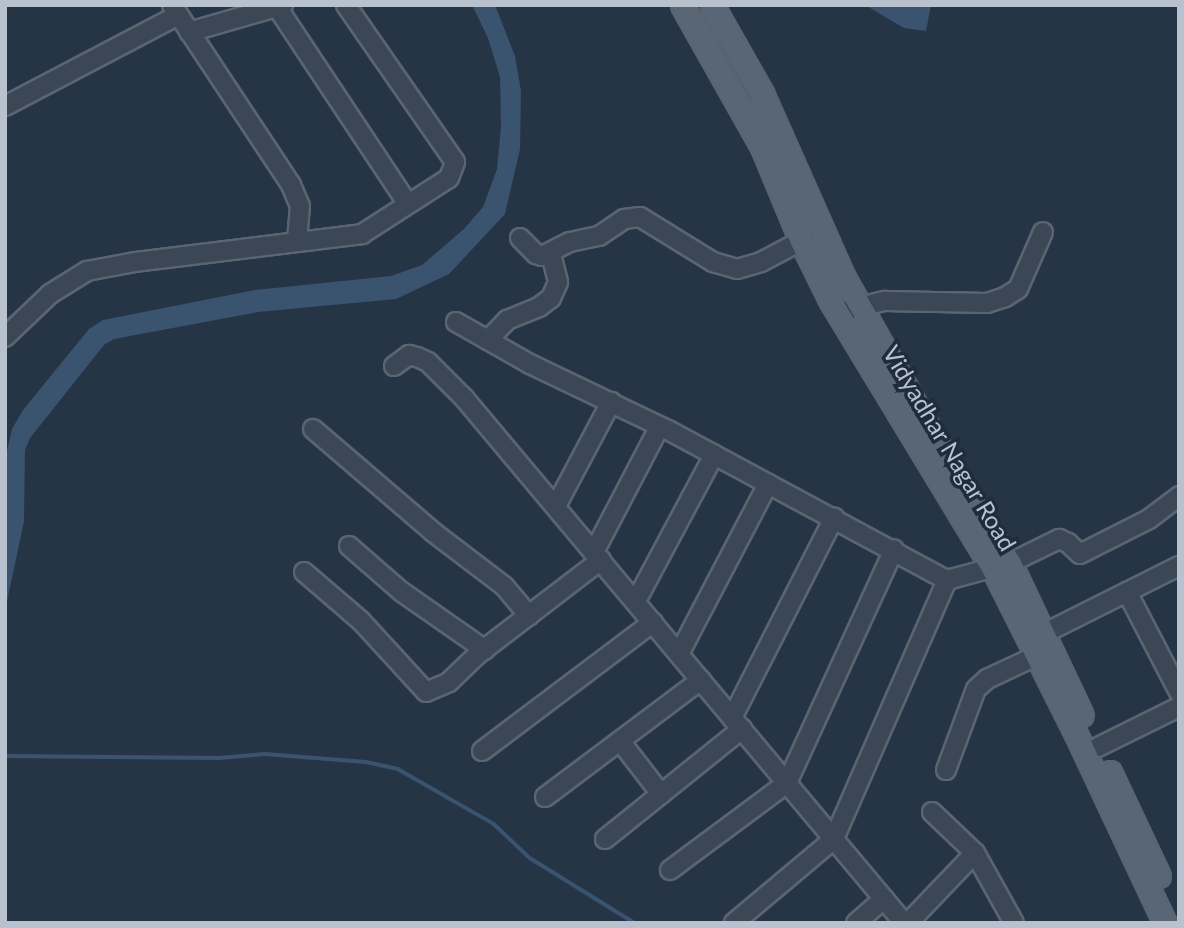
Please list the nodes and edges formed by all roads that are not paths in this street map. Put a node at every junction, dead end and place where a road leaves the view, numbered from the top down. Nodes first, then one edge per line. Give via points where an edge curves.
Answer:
1 (346, 5) edge
2 (682, 5) edge
3 (712, 5) edge
4 (280, 6) edge
5 (175, 10) edge
6 (189, 32) junction
7 (5, 106) edge
8 (407, 203) junction
9 (1043, 232) dead end
10 (520, 238) dead end
11 (801, 240) junction
12 (297, 242) junction
13 (551, 253) junction
14 (859, 305) junction
15 (838, 314) junction
16 (456, 322) dead end
17 (5, 337) edge
18 (488, 340) junction
19 (394, 366) dead end
20 (611, 402) junction
21 (660, 426) junction
22 (313, 429) dead end
23 (714, 455) junction
24 (768, 484) junction
25 (1179, 496) edge
26 (556, 506) junction
27 (834, 518) junction
28 (349, 546) dead end
29 (894, 550) junction
30 (598, 556) junction
31 (1001, 566) junction
32 (1179, 566) edge
33 (304, 572) dead end
34 (947, 580) junction
35 (1127, 592) junction
36 (636, 601) junction
37 (529, 616) junction
38 (653, 622) junction
39 (1036, 644) junction
40 (485, 649) junction
41 (679, 654) junction
42 (701, 680) junction
43 (1179, 691) edge
44 (1179, 708) edge
45 (737, 723) junction
46 (620, 741) junction
47 (1098, 747) junction
48 (482, 751) dead end
49 (946, 770) dead end
50 (787, 783) junction
51 (661, 794) junction
52 (545, 797) dead end
53 (932, 812) dead end
54 (605, 839) dead end
55 (834, 839) junction
56 (975, 853) junction
57 (670, 870) dead end
58 (884, 899) junction
59 (1179, 919) edge
60 (734, 923) edge
61 (856, 923) edge
62 (906, 923) edge
63 (1014, 923) edge
64 (1165, 923) edge

1 - 8 street via 455,162 449,177
2 - 11 main road, Vidyadhar Nagar Road via 762,148
3 - 14 main road, Vidyadhar Nagar Road via 762,93
4 - 6 street
4 - 8 street
5 - 6 street
5 - 7 street
6 - 12 street via 291,185 300,206
8 - 12 street via 362,234
9 - 14 street via 1018,289 1005,298 987,303 885,301
10 - 13 street via 536,254
11 - 13 street via 761,262 725,268 632,216 599,236 570,242
11 - 15 main road, Vidyadhar Nagar Road
12 - 17 street via 87,271 50,294
13 - 18 street via 558,282 551,298 507,320
14 - 15 street
14 - 31 main road, Vidyadhar Nagar Road via 975,509
15 - 31 main road, Vidyadhar Nagar Road
16 - 18 street
18 - 20 street
19 - 26 street via 409,355 428,362
20 - 21 street
20 - 26 street
21 - 23 street
21 - 30 street
22 - 37 street via 504,586
23 - 24 street
23 - 36 street
24 - 27 street
24 - 41 street
25 - 31 street via 1149,519 1086,552 1076,553 1059,539
26 - 30 street
27 - 29 street
27 - 45 street
28 - 40 street via 402,592
29 - 34 street
29 - 50 street
30 - 36 street
30 - 37 street
31 - 34 street
31 - 39 main road, Vidyadhar Nagar Road
32 - 35 street
33 - 40 street via 370,629 426,692 449,682
34 - 55 street
35 - 39 street
35 - 43 street
36 - 38 street
37 - 40 street
38 - 41 street
38 - 48 street
39 - 47 main road, Vidyadhar Nagar Road
39 - 49 street via 976,689
39 - 64 main road, Vidyadhar Nagar Road
41 - 42 street
42 - 45 street
42 - 46 street
44 - 47 street
45 - 50 street
45 - 51 street
46 - 51 street
46 - 52 street
47 - 59 main road, Vidyadhar Nagar Road
50 - 55 street
50 - 57 street
51 - 54 street
53 - 56 street
55 - 58 street
55 - 60 street
56 - 62 street
56 - 63 street
58 - 61 street
58 - 62 street

